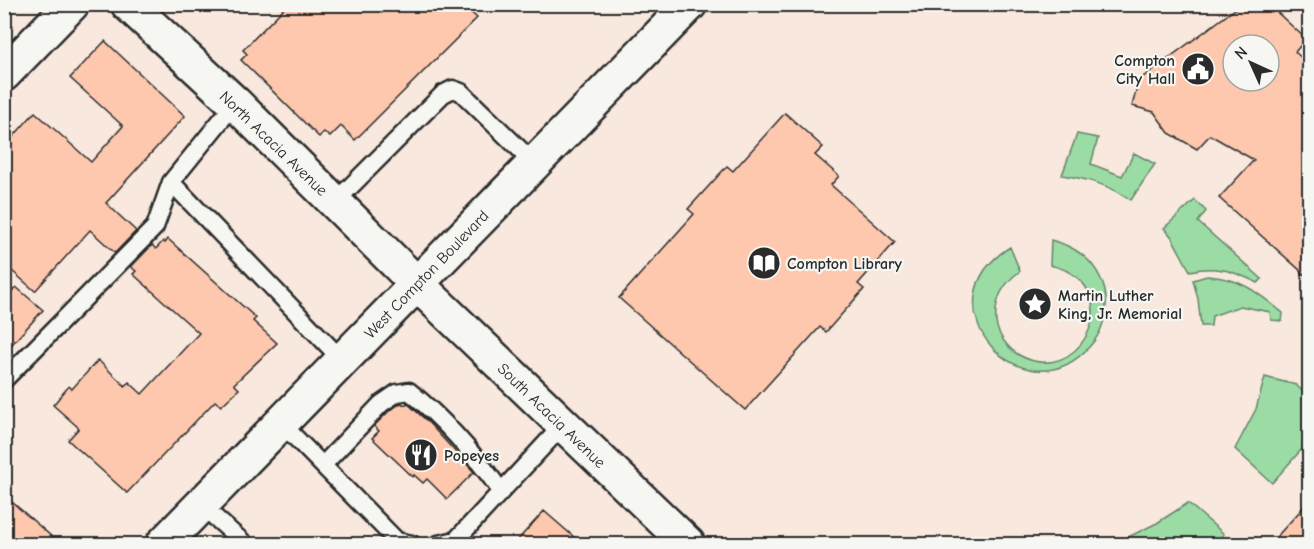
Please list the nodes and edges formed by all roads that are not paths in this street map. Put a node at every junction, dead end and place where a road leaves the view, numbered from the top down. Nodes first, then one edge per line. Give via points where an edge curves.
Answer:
1 (72, 4) edge
2 (128, 4) edge
3 (690, 4) edge
4 (4, 74) edge
5 (235, 103) junction
6 (535, 164) junction
7 (171, 182) junction
8 (335, 202) junction
9 (417, 284) junction
10 (342, 360) junction
11 (4, 380) edge
12 (280, 423) junction
13 (563, 425) junction
14 (322, 465) junction
15 (501, 491) junction
16 (201, 505) junction
17 (401, 543) edge
18 (162, 544) edge
19 (245, 544) edge
20 (438, 544) edge
21 (688, 544) edge

1 - 4 street
2 - 5 street, North Acacia Avenue
3 - 6 street, West Compton Boulevard
5 - 7 lane
5 - 8 street, North Acacia Avenue
6 - 8 lane via 461,92 453,89 442,93
6 - 9 street, West Compton Boulevard
7 - 10 lane
7 - 11 lane via 155,227
8 - 9 street, North Acacia Avenue
9 - 10 street, West Compton Boulevard
9 - 13 street, South Acacia Avenue
10 - 12 street, West Compton Boulevard
12 - 14 lane
12 - 16 street, West Compton Boulevard
13 - 15 lane
13 - 21 street, South Acacia Avenue
14 - 15 lane via 381,404 397,393 409,391 478,460
14 - 17 lane
15 - 20 lane via 456,540
16 - 18 street, West Compton Boulevard
16 - 19 lane

